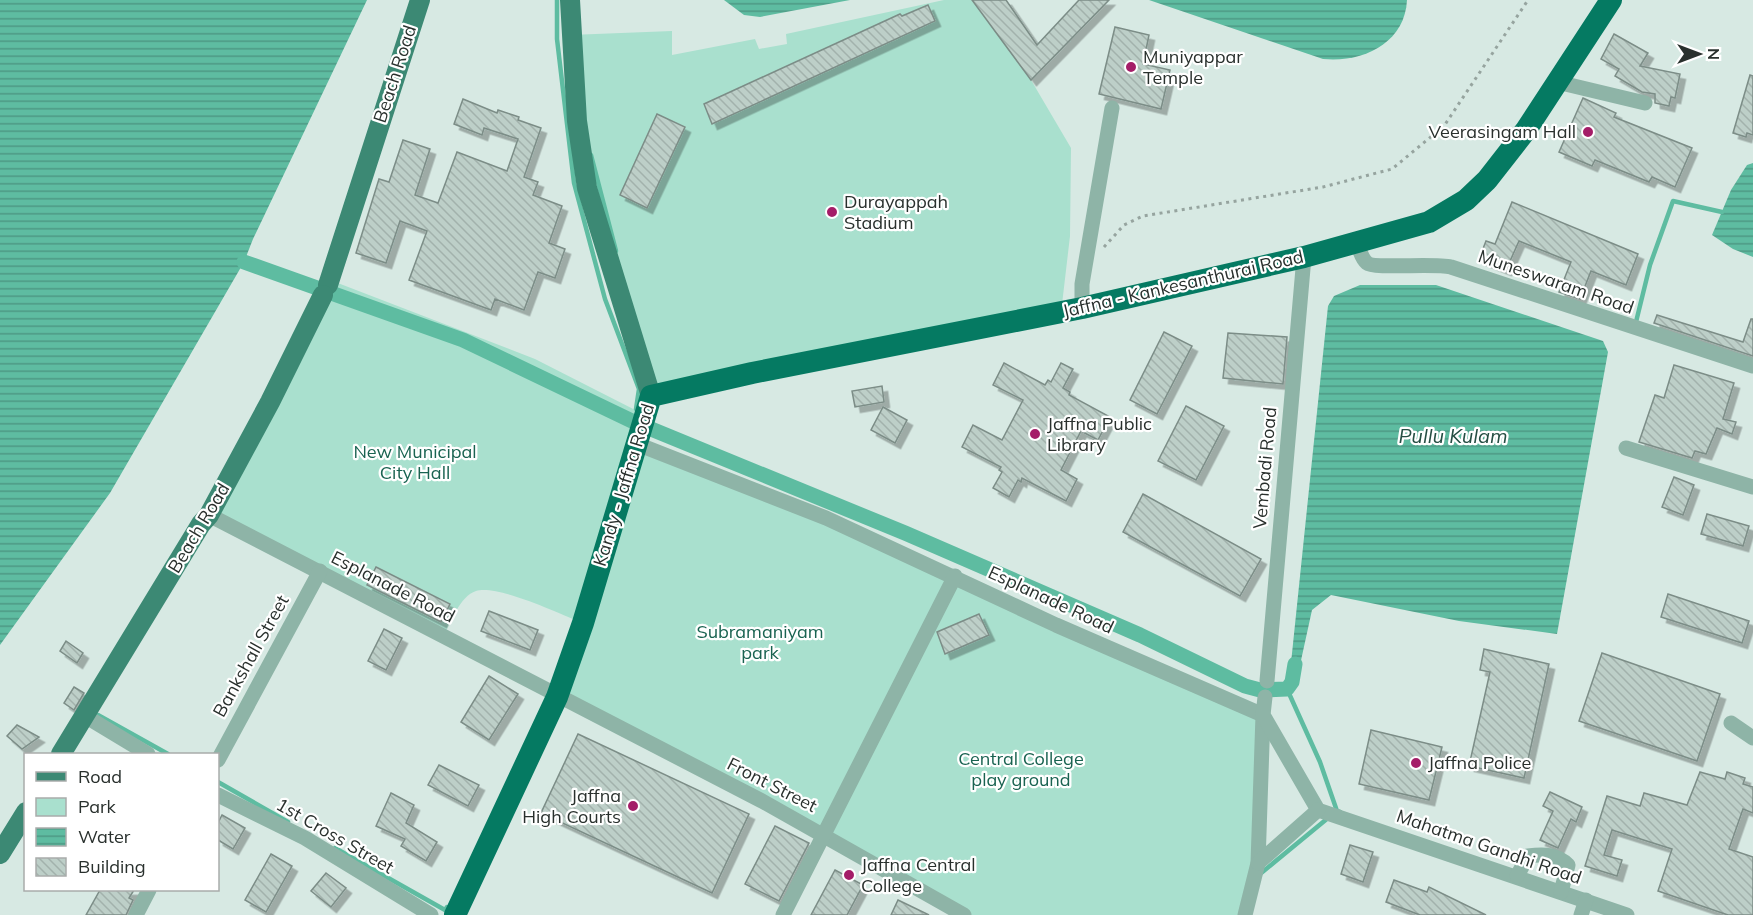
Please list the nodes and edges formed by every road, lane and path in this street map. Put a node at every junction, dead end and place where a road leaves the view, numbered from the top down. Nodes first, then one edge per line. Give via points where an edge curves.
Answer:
1 (420, 0) edge
2 (570, 0) edge
3 (1528, 0) edge
4 (1611, 0) edge
5 (1557, 82) junction
6 (1645, 103) dead end
7 (1112, 108) dead end
8 (1357, 242) junction
9 (1099, 257) dead end
10 (1304, 257) junction
11 (1082, 308) junction
12 (1753, 366) edge
13 (651, 396) junction
14 (637, 444) junction
15 (1626, 448) dead end
16 (1753, 487) edge
17 (209, 515) junction
18 (320, 571) junction
19 (955, 576) junction
20 (1267, 681) dead end
21 (557, 697) junction
22 (1265, 697) dead end
23 (1263, 715) junction
24 (85, 716) junction
25 (1731, 723) dead end
26 (1753, 738) edge
27 (62, 753) edge
28 (146, 753) edge
29 (219, 758) edge
30 (219, 795) edge
31 (1328, 814) junction
32 (24, 815) edge
33 (824, 834) junction
34 (0, 854) edge
35 (1258, 863) junction
36 (1517, 876) junction
37 (148, 891) edge
38 (1561, 892) junction
39 (1583, 908) edge
40 (136, 915) edge
41 (431, 915) edge
42 (455, 915) edge
43 (783, 915) edge
44 (964, 915) edge
45 (1245, 915) edge
46 (1627, 915) edge

1 - 17 main road, Beach Road via 326,290
2 - 13 main road, Kandy - Jaffna Road via 577,121 587,188
3 - 9 path via 1444,126 1392,169 1323,187 1143,216 1124,225 1110,238
4 - 5 highway, Jaffna - Kankesanthurai Road
5 - 6 street
5 - 8 highway, Jaffna - Kankesanthurai Road via 1477,192 1429,222
7 - 11 street via 1082,284
8 - 10 highway, Jaffna - Kankesanthurai Road
8 - 12 street, Muneswaram Road via 1368,264 1451,267
10 - 11 highway, Jaffna - Kankesanthurai Road
10 - 20 street, Vembadi Road
11 - 13 highway, Jaffna - Kankesanthurai Road
13 - 14 highway, Kandy - Jaffna Road
14 - 19 street, Esplanade Road via 826,518
14 - 21 highway, Kandy - Jaffna Road
15 - 16 street
17 - 18 street, Esplanade Road
17 - 24 main road, Beach Road
18 - 21 street, Esplanade Road
18 - 29 street, Bankshall Street
19 - 23 street, Esplanade Road via 1056,625
19 - 33 street
21 - 33 street, Front Street
21 - 42 highway, Kandy - Jaffna Road
22 - 23 street
23 - 31 street
23 - 35 street
24 - 27 main road, Beach Road
24 - 28 street
25 - 26 street
30 - 41 street, 1st Cross Street via 305,838
31 - 35 street
31 - 36 street, Mahatma Gandhi Road
32 - 34 main road
33 - 43 street
33 - 44 street, Front Street
35 - 45 street
36 - 38 street, Mahatma Gandhi Road
36 - 38 street via 1528,856 1562,859 1568,865
37 - 40 street
38 - 39 street, Mahatma Gandhi Road
39 - 46 street, Mahatma Gandhi Road

